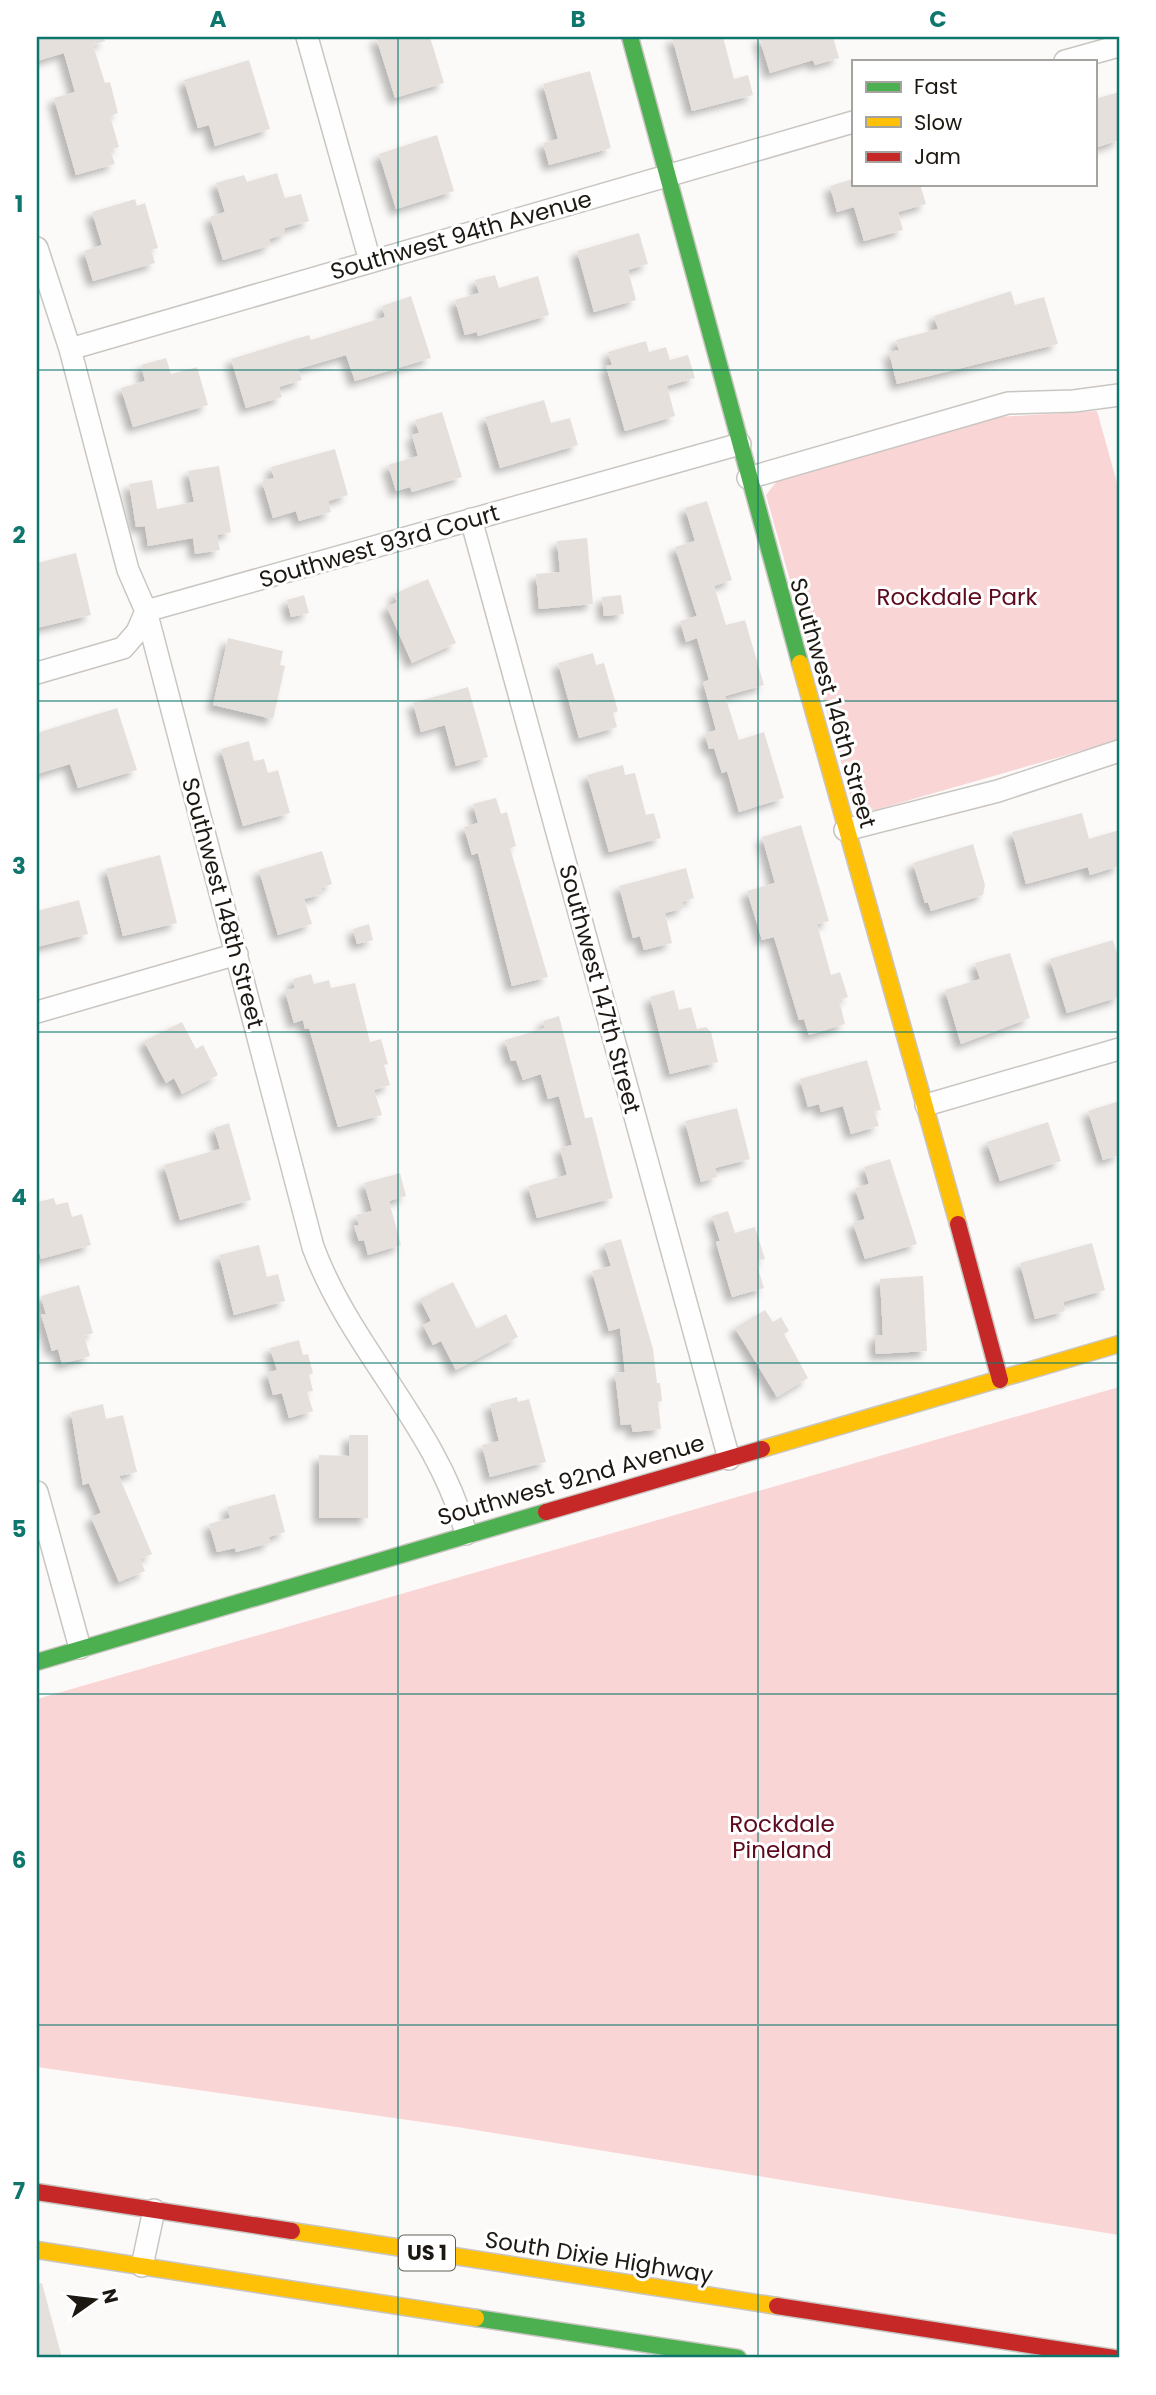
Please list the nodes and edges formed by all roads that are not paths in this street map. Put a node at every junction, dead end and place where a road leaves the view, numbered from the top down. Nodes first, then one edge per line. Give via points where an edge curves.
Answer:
1 (307, 37) edge
2 (630, 37) edge
3 (1119, 46) edge
4 (1069, 60) edge
5 (852, 122) edge
6 (667, 176) junction
7 (37, 248) edge
8 (369, 261) junction
9 (70, 349) junction
10 (1119, 395) edge
11 (740, 444) junction
12 (748, 478) junction
13 (471, 519) junction
14 (146, 611) junction
15 (37, 673) edge
16 (1119, 751) edge
17 (845, 830) junction
18 (237, 954) junction
19 (37, 1012) edge
20 (1119, 1049) edge
21 (926, 1105) junction
22 (1119, 1344) edge
23 (1000, 1380) junction
24 (729, 1459) junction
25 (37, 1492) edge
26 (466, 1534) junction
27 (80, 1648) junction
28 (37, 1662) edge
29 (37, 2192) edge
30 (154, 2210) junction
31 (37, 2250) edge
32 (142, 2266) junction
33 (700, 2296) junction
34 (676, 2306) dead end
35 (627, 2341) edge
36 (665, 2353) edge
37 (738, 2358) edge
38 (1113, 2358) edge

1 - 8 street
2 - 6 main road, Southwest 146th Street
3 - 4 street
5 - 6 street, Southwest 94th Avenue
6 - 8 street, Southwest 94th Avenue
6 - 11 main road, Southwest 146th Street
7 - 9 street, Southwest 148th Street
8 - 9 street, Southwest 94th Avenue
9 - 14 street, Southwest 148th Street via 128,570
10 - 12 street via 1007,403
11 - 12 main road, Southwest 146th Street
11 - 13 street, Southwest 93rd Court
12 - 17 main road, Southwest 146th Street
13 - 14 street, Southwest 93rd Court
13 - 24 street, Southwest 147th Street
14 - 15 street via 137,632 122,648
14 - 18 street, Southwest 148th Street
16 - 17 street via 998,791
17 - 21 main road, Southwest 146th Street
18 - 19 street
18 - 26 street, Southwest 148th Street via 321,1268 345,1316 428,1445 459,1505
20 - 21 street
21 - 23 main road, Southwest 146th Street
22 - 23 main road, Southwest 92nd Avenue
23 - 24 main road, Southwest 92nd Avenue
24 - 26 main road, Southwest 92nd Avenue
25 - 27 street
26 - 27 main road, Southwest 92nd Avenue
27 - 28 main road, Southwest 92nd Avenue
29 - 30 main road, South Dixie Highway / US 1
30 - 32 street
30 - 33 main road, South Dixie Highway / US 1
31 - 32 main road
32 - 35 main road
33 - 34 main road
33 - 38 main road, South Dixie Highway / US 1
35 - 36 main road
36 - 37 main road

